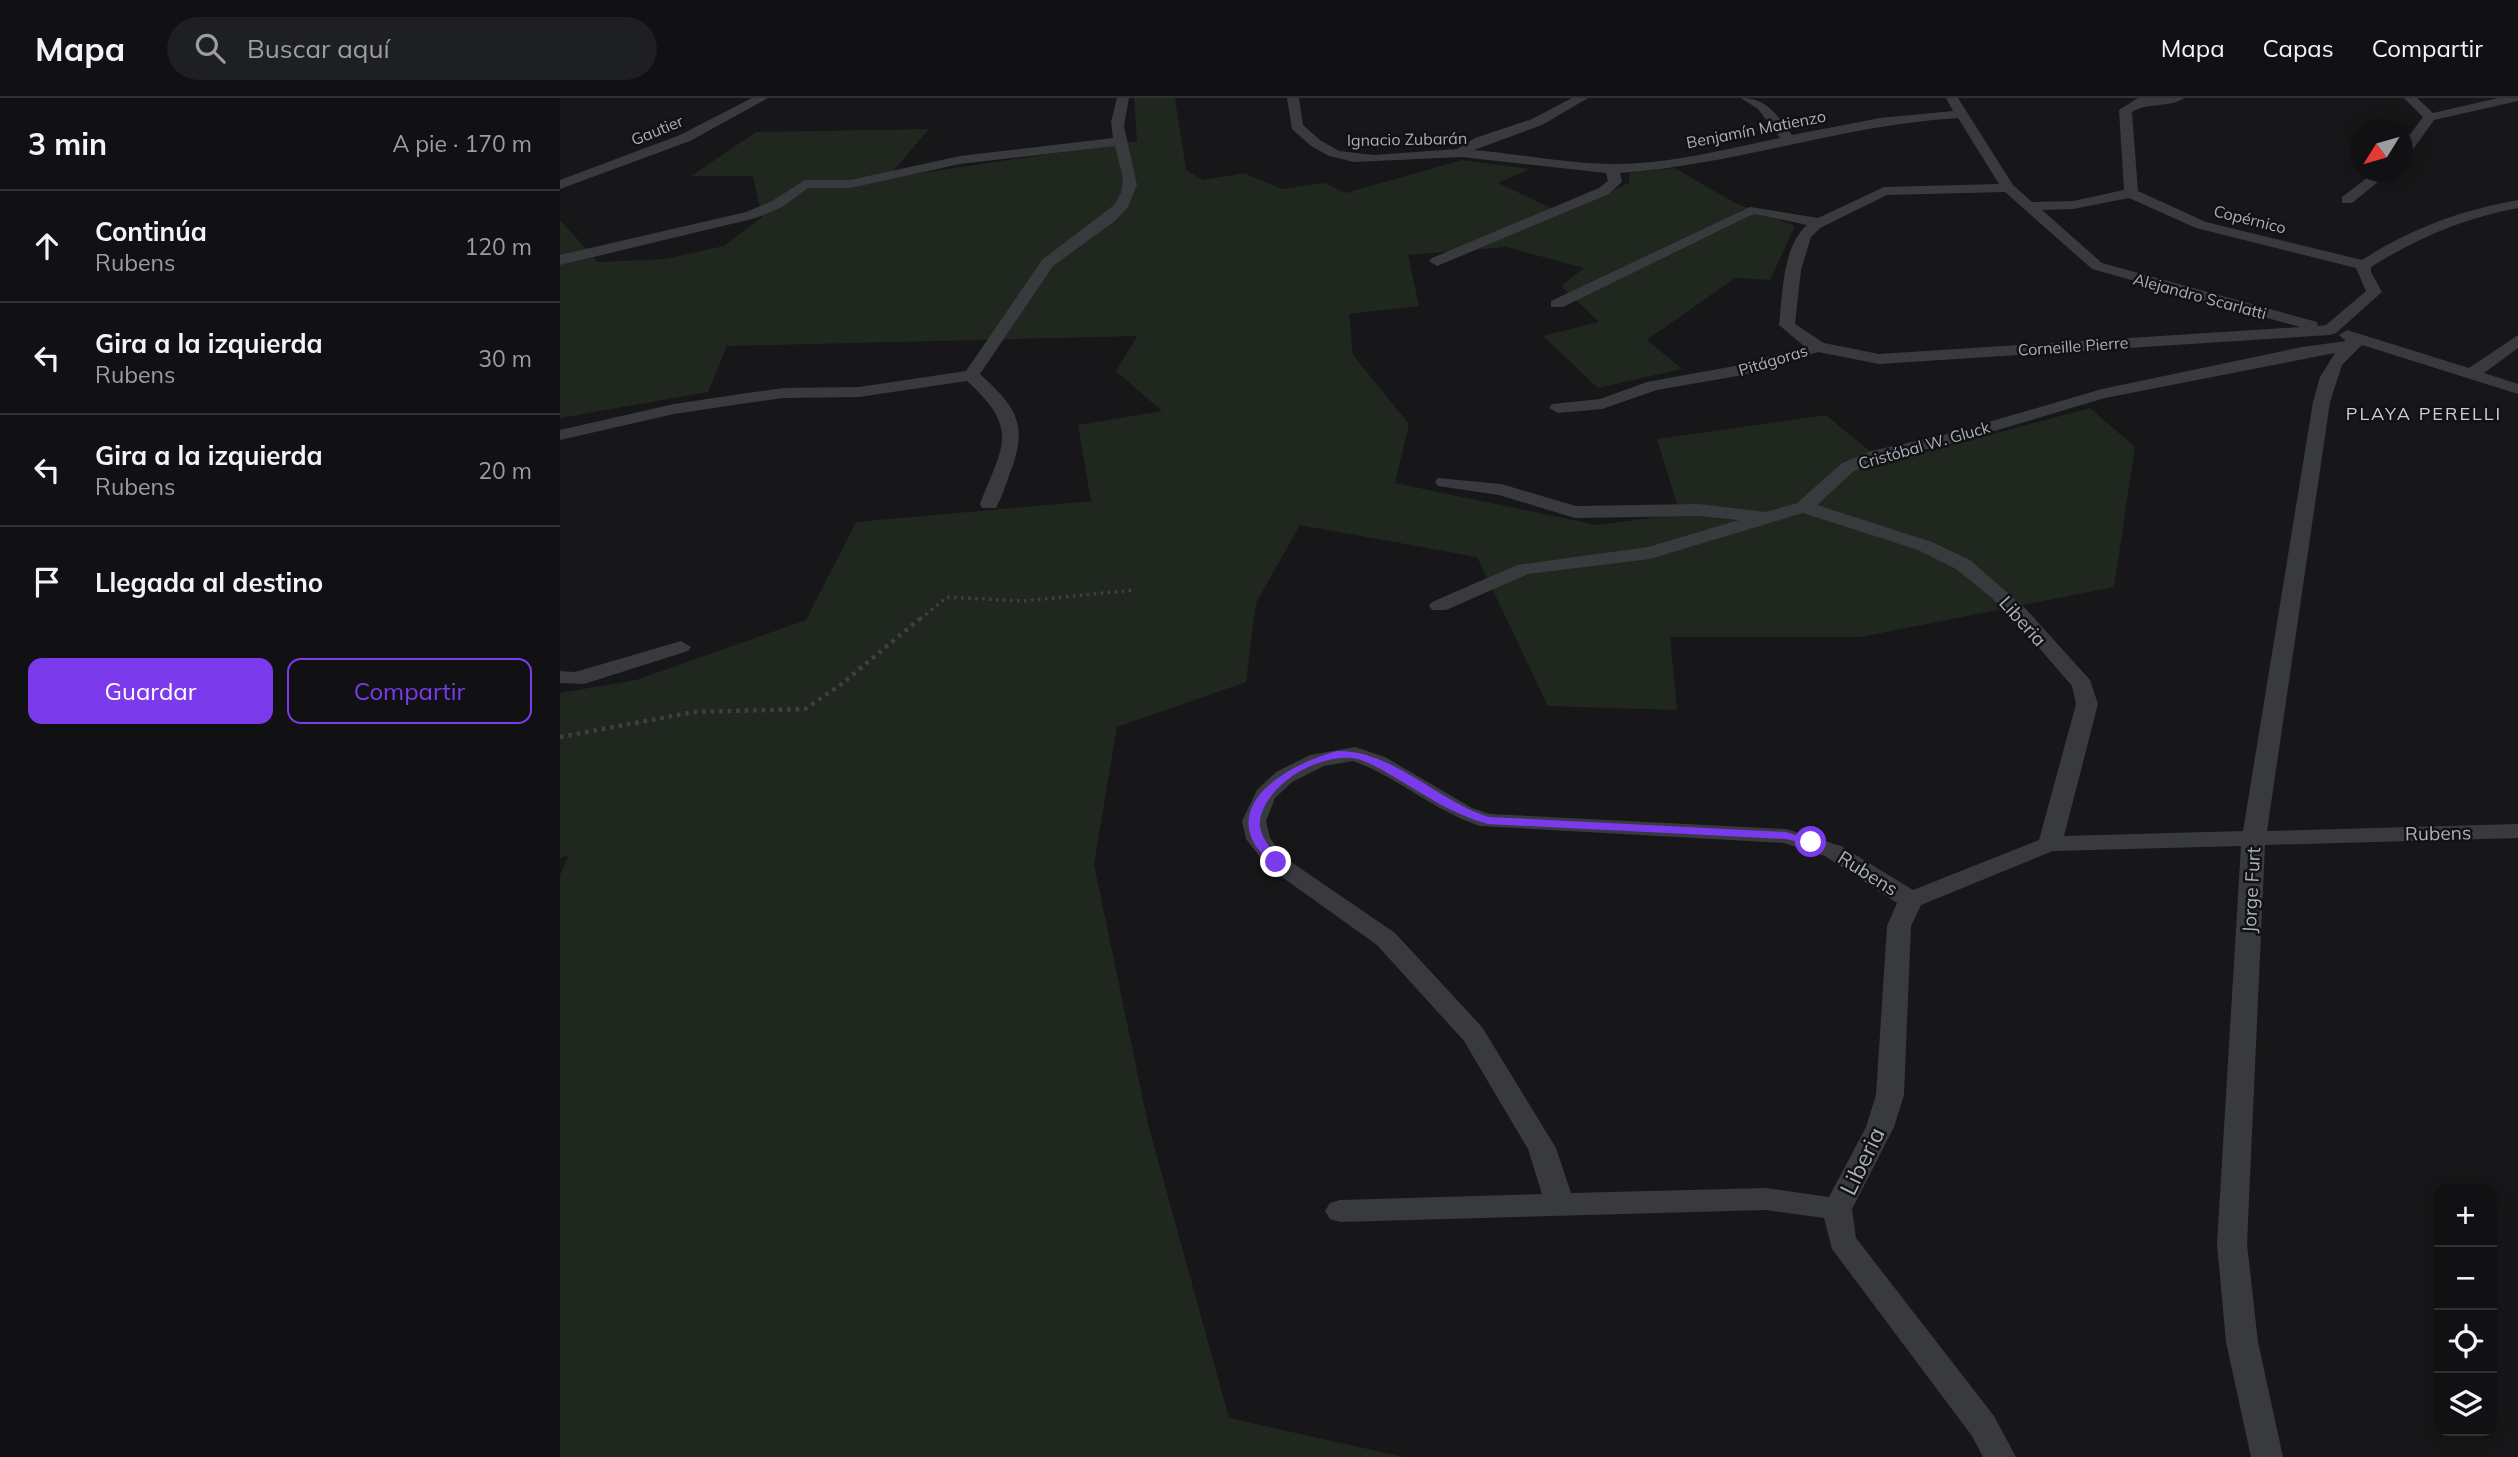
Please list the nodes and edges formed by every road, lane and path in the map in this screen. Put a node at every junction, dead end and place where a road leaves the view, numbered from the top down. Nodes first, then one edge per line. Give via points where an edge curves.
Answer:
1 (762, 98) edge
2 (1123, 98) edge
3 (1293, 98) edge
4 (1582, 98) edge
5 (1747, 98) edge
6 (1952, 98) edge
7 (2178, 98) edge
8 (2410, 98) edge
9 (2515, 98) edge
10 (1961, 114) junction
11 (2430, 117) junction
12 (1788, 139) junction
13 (1120, 141) junction
14 (2413, 141) edge
15 (1460, 153) junction
16 (1641, 167) joint
17 (1612, 170) junction
18 (2370, 182) edge
19 (560, 186) edge
20 (2008, 188) junction
21 (2131, 193) junction
22 (2347, 200) dead end
23 (2518, 204) edge
24 (2028, 206) junction
25 (1819, 223) junction
26 (560, 260) edge
27 (1437, 261) dead end
28 (2364, 265) junction
29 (1557, 304) dead end
30 (2346, 338) junction
31 (2518, 340) edge
32 (1816, 347) junction
33 (2472, 374) junction
34 (971, 375) junction
35 (2518, 389) edge
36 (1558, 408) dead end
37 (560, 435) edge
38 (1444, 482) dead end
39 (989, 504) dead end
40 (1804, 508) junction
41 (1768, 519) junction
42 (1134, 590) dead end
43 (1439, 606) dead end
44 (681, 647) dead end
45 (560, 677) edge
46 (560, 737) edge
47 (2518, 831) edge
48 (2254, 837) junction
49 (2050, 844) junction
50 (1911, 900) junction
51 (1560, 1204) junction
52 (1837, 1209) junction
53 (1339, 1211) dead end
54 (2000, 1457) edge
55 (2267, 1457) edge

1 - 19 street, Gautier via 685,138
2 - 13 street via 1117,127
3 - 15 street, Ignacio Zubarán via 1297,126 1335,156 1366,160
4 - 15 street
5 - 12 street via 1763,106
6 - 10 street, Alejandro Scarlatti
7 - 21 street via 2141,101 2125,110
8 - 11 street
9 - 11 street
10 - 12 street, Benjamín Matienzo
10 - 20 street, Alejandro Scarlatti
11 - 14 street
12 - 16 street, Benjamín Matienzo via 1724,156
13 - 26 street via 960,160 850,184 805,184 751,215
13 - 34 street via 1130,181 1123,202 1104,223 1046,261
15 - 17 street, Ignacio Zubarán
16 - 17 street, Ignacio Zubarán
17 - 27 street via 1615,182 1604,191
18 - 22 street
20 - 24 street, Alejandro Scarlatti
20 - 25 street, Pitágoras via 1884,191
21 - 24 street via 2073,205
21 - 28 street, Copérnico via 2201,225
23 - 28 street via 2422,231
24 - 30 street, Alejandro Scarlatti via 2097,266 2111,272
25 - 29 street via 1755,210 1744,213
25 - 32 street, Pitágoras via 1804,235 1787,325
28 - 30 street via 2374,292
30 - 32 street, Corneille Pierre via 1879,359
30 - 33 street, Alejandro Scarlatti
30 - 40 street, Cristóbal W. Gluck via 2302,352 2102,394 1877,455 1848,467
30 - 48 street, Jorge Furt via 2319,404
31 - 33 street
32 - 36 street, Pitágoras via 1743,370 1653,386 1602,404
33 - 35 street, Alejandro Scarlatti
34 - 37 street via 859,391 747,398
34 - 39 street via 1010,416 1014,438
38 - 41 street via 1502,490 1575,512 1699,510
40 - 41 street, Cristóbal W. Gluck
40 - 49 street, Liberia via 1909,540 1969,568 2082,685 2087,704
41 - 43 street, Cristóbal W. Gluck via 1650,553 1524,569
42 - 46 path via 1023,601 947,597 805,709 694,712
44 - 45 street via 576,678
47 - 48 street, Rubens
48 - 49 street, Rubens
48 - 55 street, Jorge Furt via 2232,1244 2242,1342
49 - 50 street, Rubens
50 - 51 street, Rubens via 1833,851 1786,836 1488,821 1464,813 1355,754 1318,760 1284,777 1265,795 1254,821 1258,839 1276,862 1386,939 1473,1034 1542,1148
50 - 52 street, Liberia via 1899,926 1891,1095 1880,1127
51 - 52 street via 1766,1199
51 - 53 street
52 - 54 street, Liberia via 1842,1241 1983,1426

